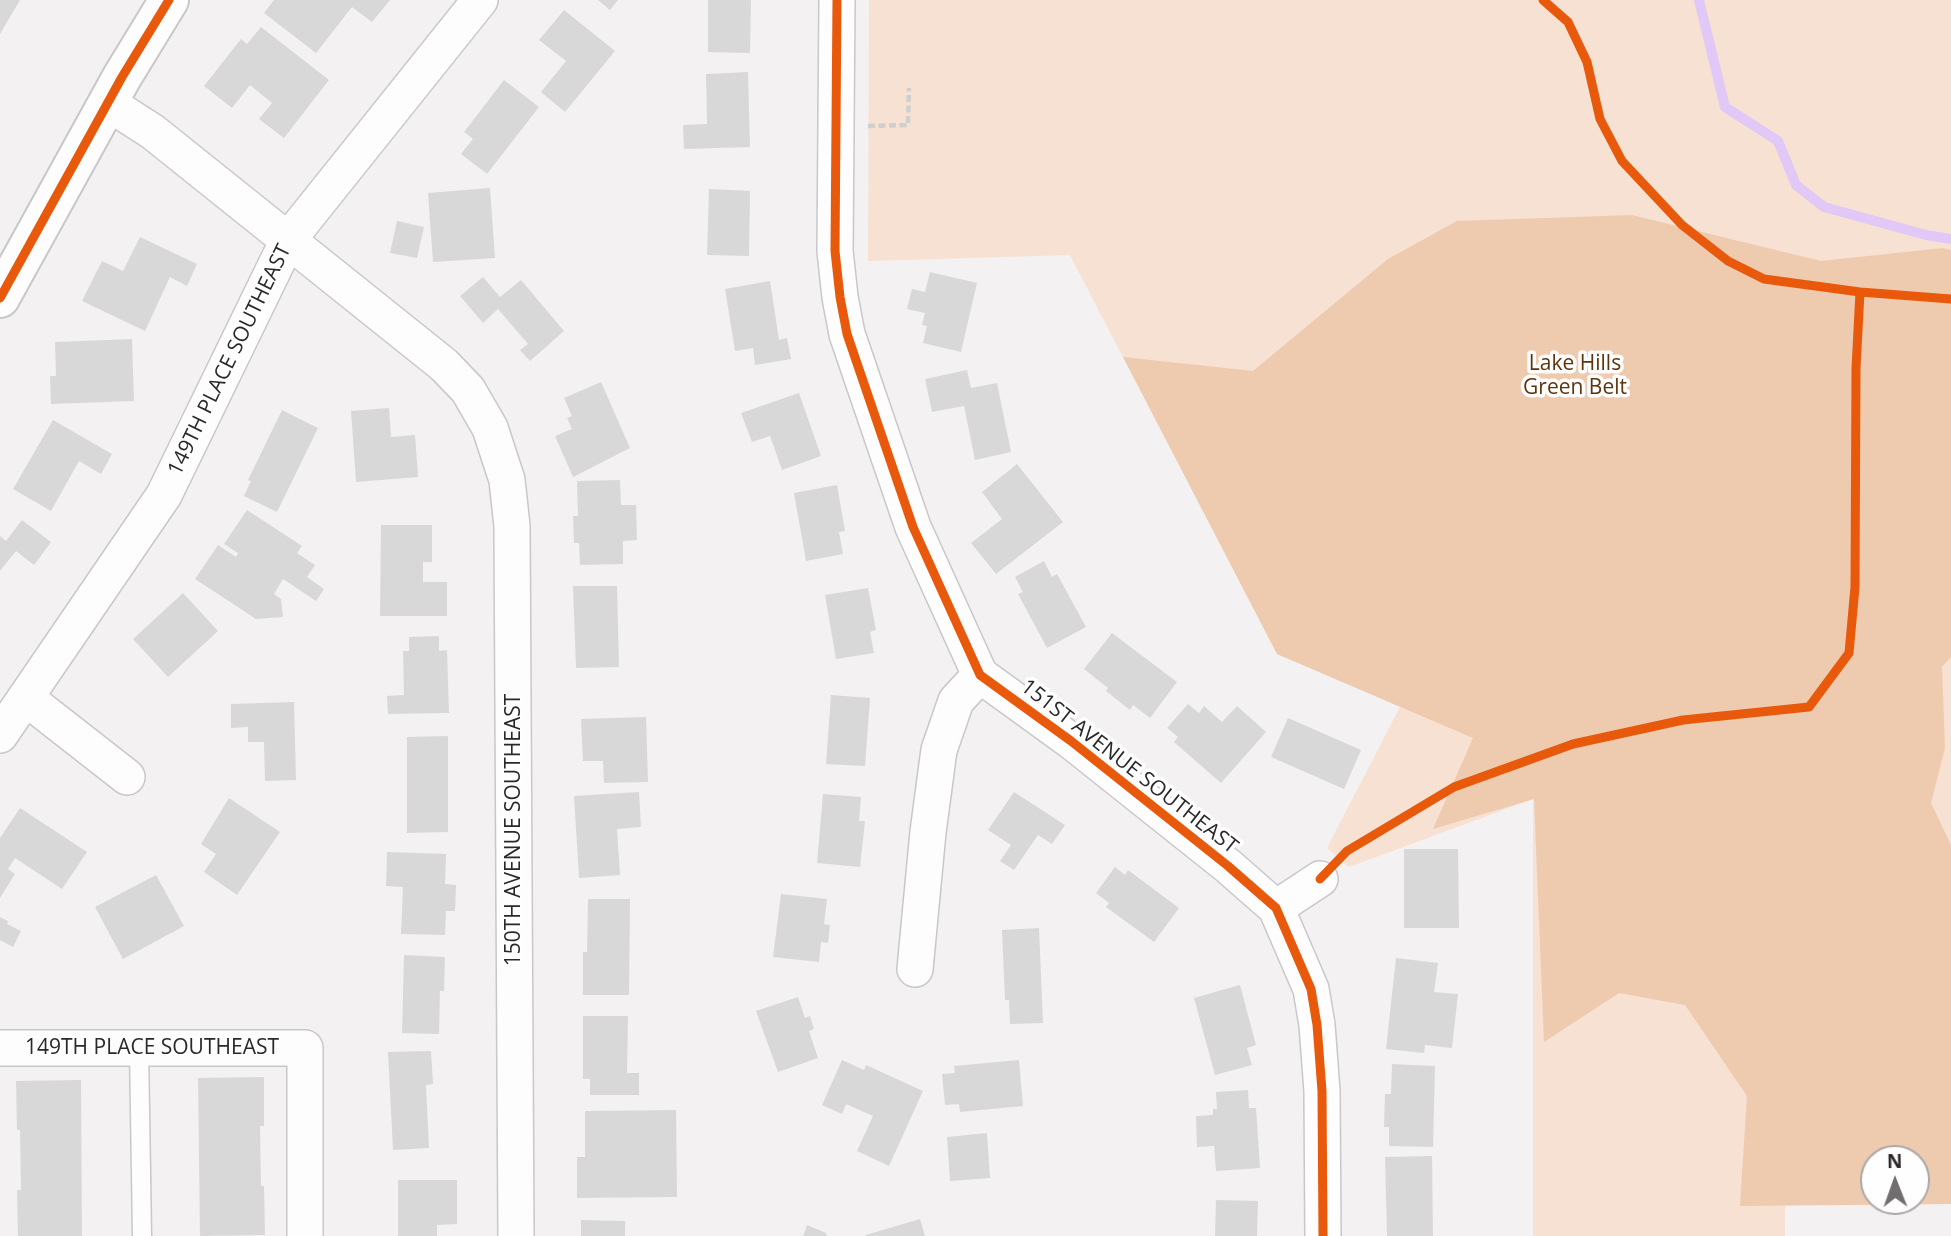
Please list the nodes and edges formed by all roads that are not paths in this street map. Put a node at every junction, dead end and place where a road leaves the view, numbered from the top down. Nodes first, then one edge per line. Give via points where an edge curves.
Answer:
1 (169, 0) edge
2 (480, 0) edge
3 (837, 0) edge
4 (108, 103) junction
5 (288, 240) junction
6 (0, 298) edge
7 (980, 675) junction
8 (26, 698) junction
9 (0, 735) edge
10 (127, 777) dead end
11 (1321, 879) dead end
12 (1276, 908) junction
13 (915, 969) dead end
14 (0, 1048) edge
15 (139, 1048) junction
16 (142, 1236) edge
17 (305, 1236) edge
18 (516, 1236) edge
19 (1323, 1236) edge

1 - 4 street
2 - 5 street, 149TH PLACE SOUTHEAST
3 - 7 street, 151ST AVENUE SOUTHEAST via 835,251 839,297 847,334 913,527
4 - 5 street, 150TH AVENUE SOUTHEAST via 153,132
4 - 6 street
5 - 8 street, 149TH PLACE SOUTHEAST via 164,495
5 - 18 street, 150TH AVENUE SOUTHEAST via 444,365 468,390 490,428 507,480 512,526
7 - 12 street, 151ST AVENUE SOUTHEAST via 1082,750
7 - 13 street via 956,701 939,750
8 - 9 street, 149TH PLACE SOUTHEAST
8 - 10 street
11 - 12 street
12 - 19 street, 151ST AVENUE SOUTHEAST via 1311,989 1317,1025
14 - 15 street, 149TH PLACE SOUTHEAST
15 - 16 lane
15 - 17 street, 149TH PLACE SOUTHEAST via 305,1048

